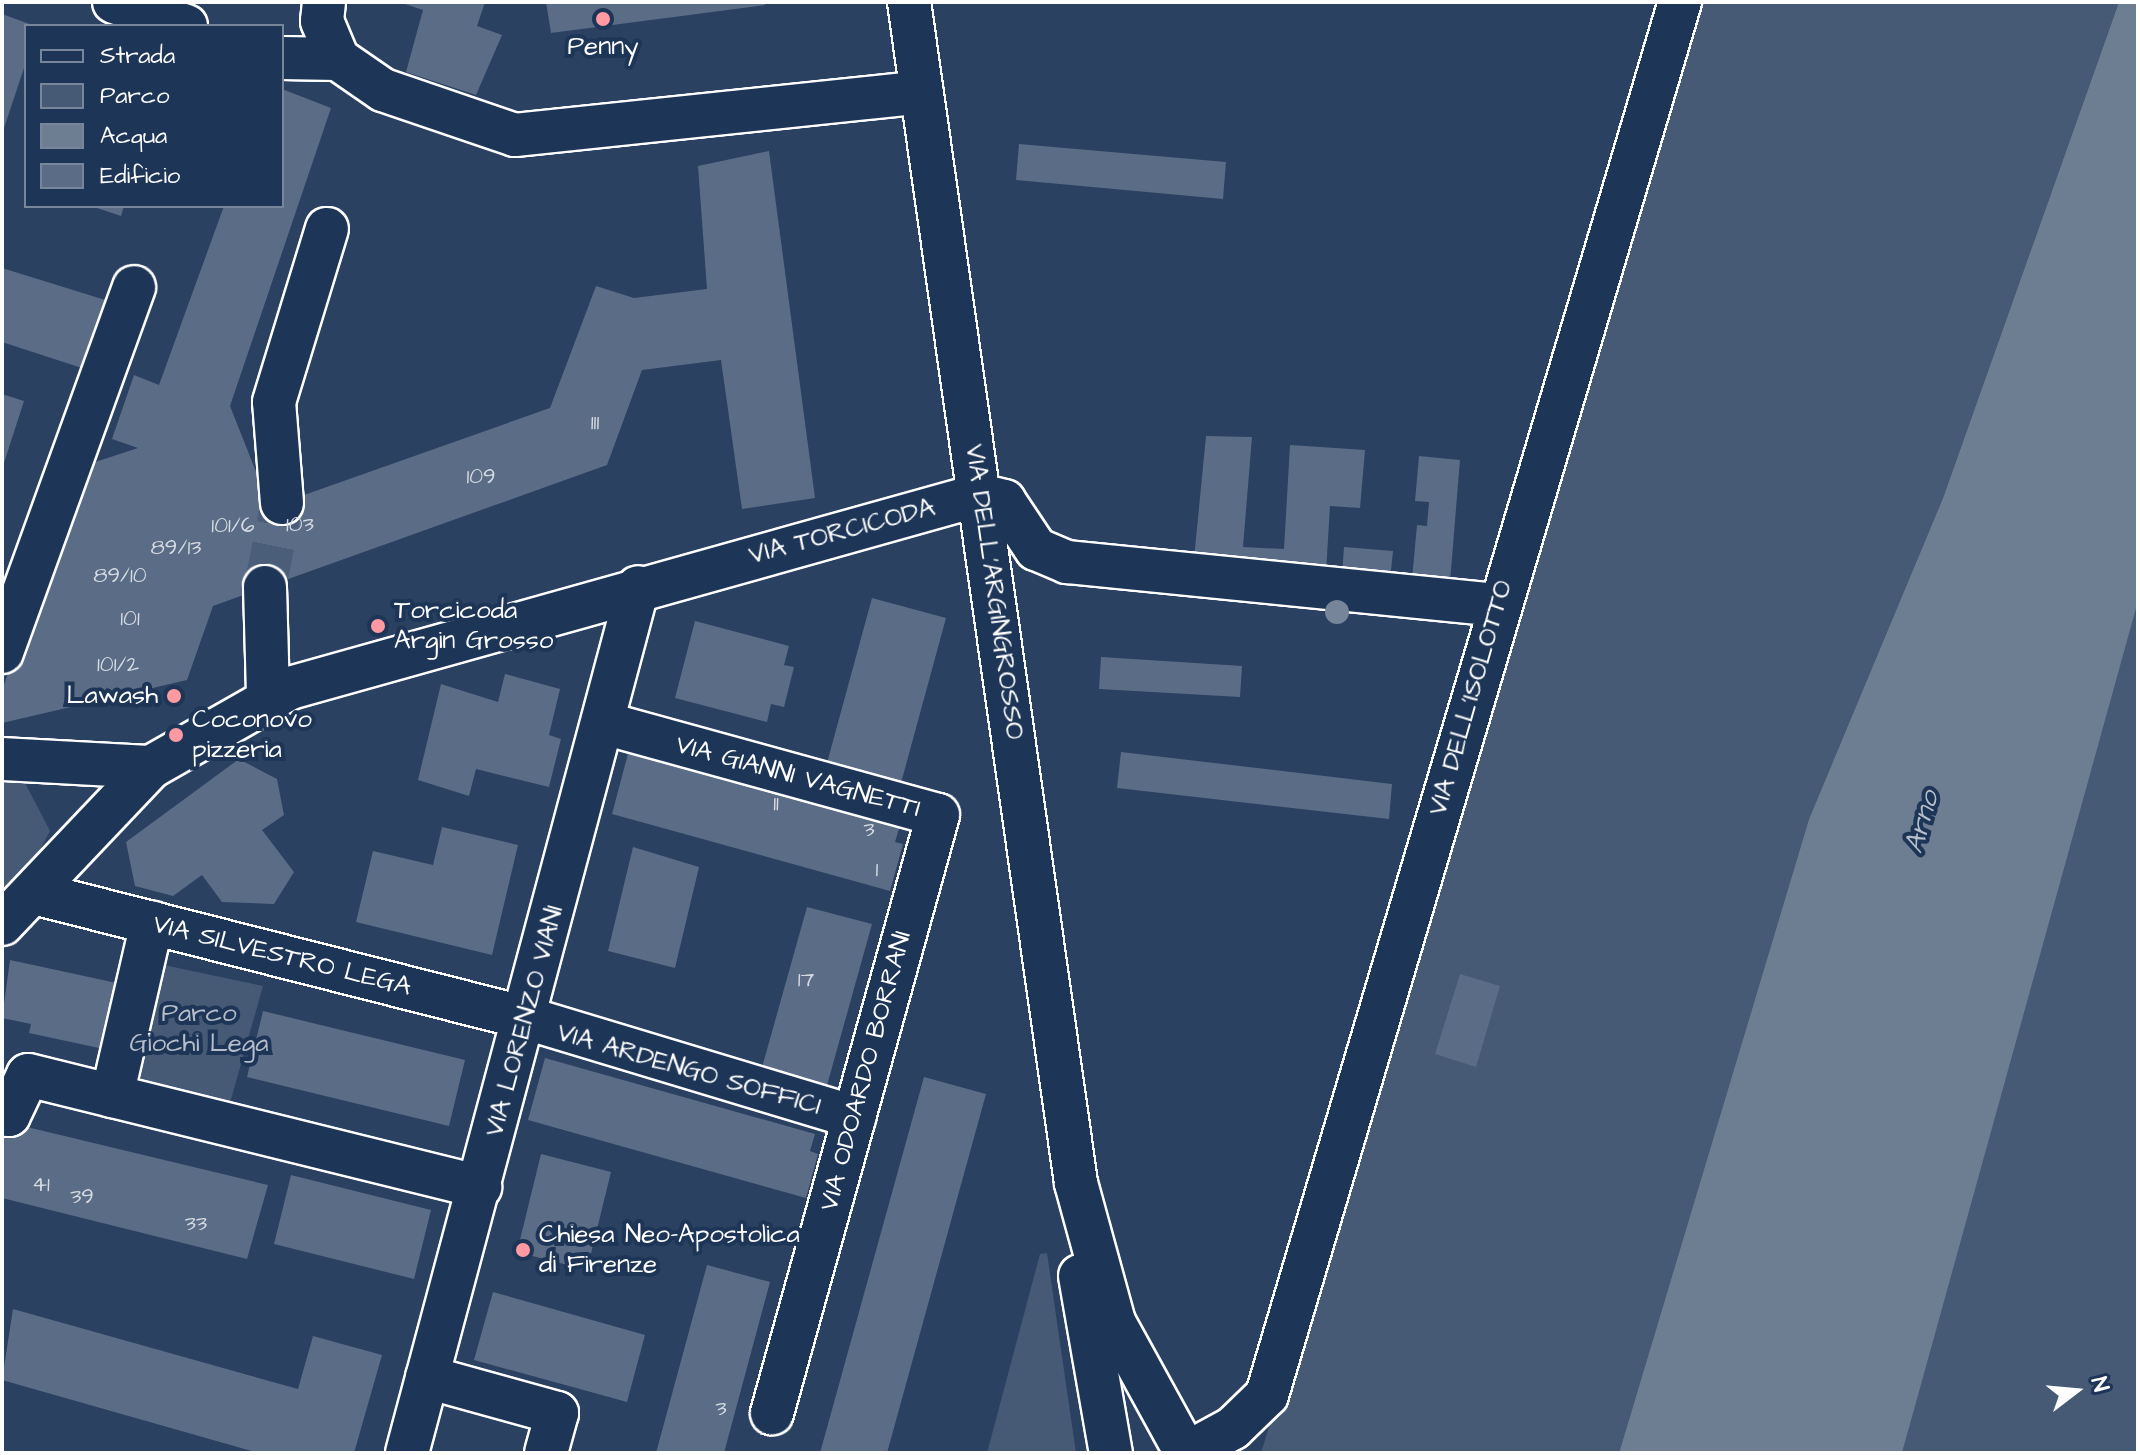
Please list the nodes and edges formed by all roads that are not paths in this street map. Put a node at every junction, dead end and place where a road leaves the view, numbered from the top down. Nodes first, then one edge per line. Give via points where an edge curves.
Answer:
1 (114, 2) edge
2 (324, 2) edge
3 (909, 2) edge
4 (1680, 2) edge
5 (180, 24) edge
6 (284, 58) edge
7 (338, 59) junction
8 (922, 92) junction
9 (327, 229) dead end
10 (134, 287) dead end
11 (979, 495) junction
12 (282, 503) tunnel mouth
13 (265, 587) tunnel mouth
14 (638, 587) junction
15 (1498, 605) junction
16 (2, 652) edge
17 (268, 697) junction
18 (604, 723) junction
19 (2, 759) edge
20 (151, 767) junction
21 (38, 894) junction
22 (909, 915) joint
23 (152, 923) junction
24 (2, 924) edge
25 (526, 1018) junction
26 (112, 1096) junction
27 (5, 1114) edge
28 (854, 1117) junction
29 (1076, 1183) junction
30 (480, 1187) junction
31 (427, 1377) junction
32 (1267, 1395) junction
33 (772, 1413) dead end
34 (407, 1453) edge
35 (546, 1453) edge
36 (1111, 1453) edge
37 (1187, 1453) edge
38 (1248, 1453) edge

1 - 5 street
2 - 7 street via 322,21
3 - 8 street, VIA DELL'ARGINGROSSO
4 - 15 street, VIA DELL'ISOLOTTO
6 - 7 street
7 - 8 street via 383,90 515,135
8 - 11 street, VIA DELL'ARGINGROSSO
9 - 12 street via 274,402
10 - 16 street
11 - 14 street, VIA TORCICODA
11 - 15 street via 1004,501 1036,549 1067,562
11 - 29 street, VIA DELL'ARGINGROSSO
13 - 17 street
14 - 17 street, VIA TORCICODA
14 - 18 street, VIA LORENZO VIANI
15 - 32 street, VIA DELL'ISOLOTTO
17 - 20 street, VIA TORCICODA
18 - 22 street, VIA GIANNI VAGNETTI via 938,815
18 - 25 street, VIA LORENZO VIANI
19 - 20 street
20 - 21 street, VIA TORCICODA
21 - 23 street, VIA SILVESTRO LEGA
21 - 24 street, VIA TORCICODA
22 - 28 street, VIA ODOARDO BORRANI
23 - 25 street, VIA SILVESTRO LEGA
23 - 26 street
25 - 28 street, VIA ARDENGO SOFFICI
25 - 30 street, VIA LORENZO VIANI
26 - 27 street via 28,1075
26 - 30 street
28 - 33 street, VIA ODOARDO BORRANI
29 - 36 street, VIA DELL'ARGINGROSSO via 1087,1334
29 - 37 street, VIA DELL'ARGINGROSSO via 1114,1322
30 - 31 street, VIA LORENZO VIANI
31 - 34 street, VIA LORENZO VIANI
31 - 35 street via 557,1413
32 - 37 street, VIA DELL'ISOLOTTO via 1233,1428
32 - 38 street, VIA DELL'ISOLOTTO

